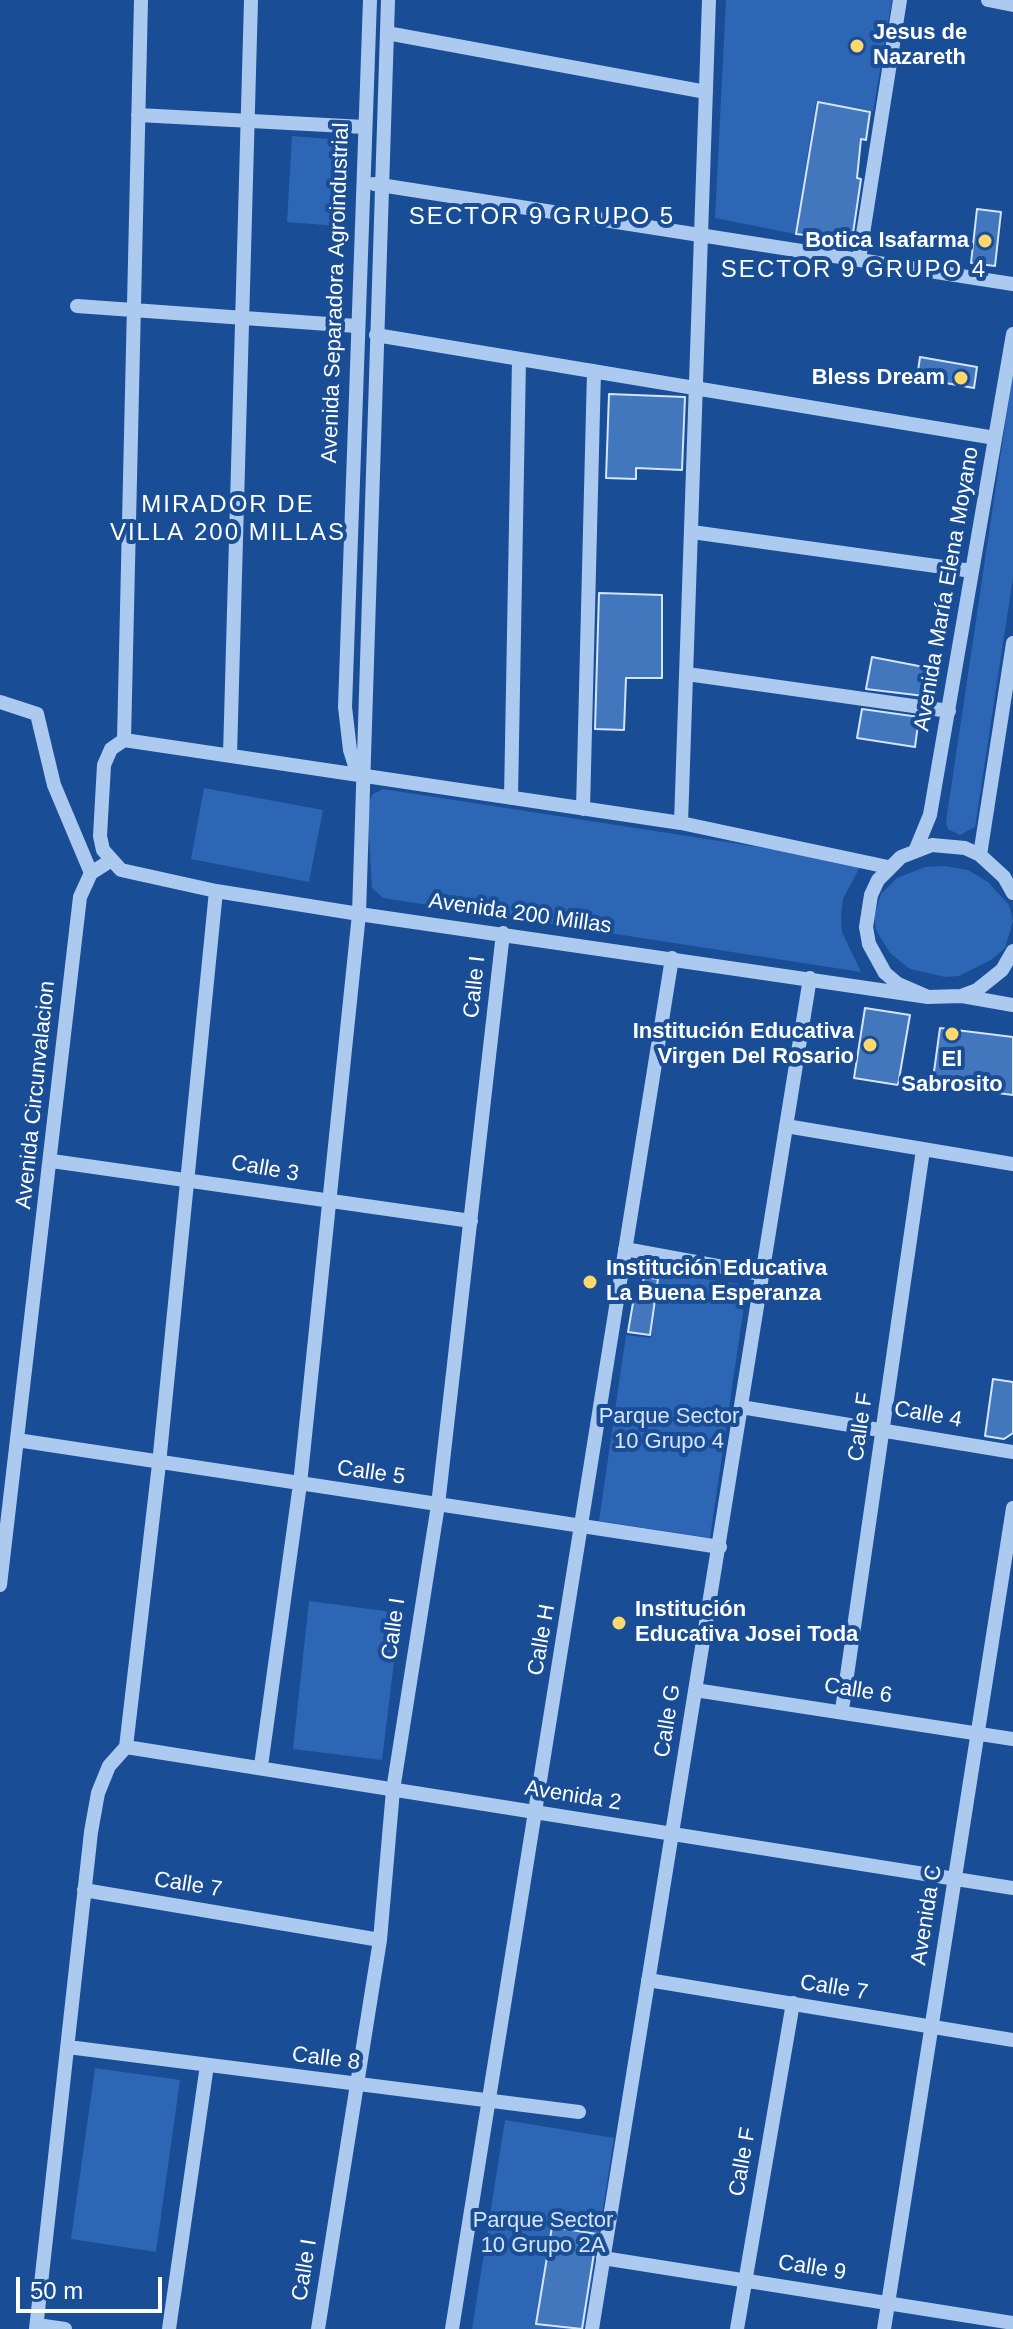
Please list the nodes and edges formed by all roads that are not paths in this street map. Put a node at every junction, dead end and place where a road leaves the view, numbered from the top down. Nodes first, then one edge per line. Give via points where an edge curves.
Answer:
1 (141, 0) edge
2 (251, 0) edge
3 (370, 0) edge
4 (388, 0) edge
5 (709, 0) edge
6 (900, 0) edge
7 (988, 0) edge
8 (1013, 5) edge
9 (387, 33) junction
10 (706, 92) junction
11 (138, 115) junction
12 (248, 121) junction
13 (364, 127) junction
14 (362, 183) junction
15 (383, 184) junction
16 (702, 234) junction
17 (859, 259) junction
18 (1013, 284) edge
19 (77, 306) dead end
20 (134, 310) junction
21 (242, 318) junction
22 (356, 326) junction
23 (1013, 334) edge
24 (376, 335) junction
25 (519, 359) junction
26 (594, 371) junction
27 (696, 388) junction
28 (995, 438) junction
29 (692, 532) junction
30 (972, 571) junction
31 (1013, 643) edge
32 (687, 674) junction
33 (0, 702) edge
34 (949, 711) junction
35 (124, 740) junction
36 (230, 755) junction
37 (364, 774) junction
38 (511, 798) junction
39 (583, 809) junction
40 (681, 823) junction
41 (916, 849) junction
42 (980, 855) junction
43 (110, 861) junction
44 (888, 867) junction
45 (91, 873) junction
46 (1009, 877) edge
47 (216, 891) junction
48 (1013, 893) edge
49 (359, 914) junction
50 (503, 933) junction
51 (1013, 951) edge
52 (672, 958) junction
53 (810, 978) junction
54 (961, 996) junction
55 (928, 997) junction
56 (1013, 1005) edge
57 (786, 1126) junction
58 (923, 1150) junction
59 (52, 1161) junction
60 (1013, 1164) edge
61 (187, 1178) junction
62 (330, 1202) junction
63 (471, 1221) junction
64 (625, 1249) junction
65 (761, 1274) junction
66 (741, 1407) junction
67 (883, 1429) junction
68 (17, 1440) junction
69 (1013, 1452) edge
70 (159, 1464) junction
71 (300, 1484) junction
72 (438, 1505) junction
73 (1013, 1508) edge
74 (584, 1524) junction
75 (2, 1540) edge
76 (720, 1547) junction
77 (0, 1585) edge
78 (695, 1690) junction
79 (842, 1710) junction
80 (977, 1733) junction
81 (1013, 1739) edge
82 (126, 1747) junction
83 (261, 1766) junction
84 (393, 1790) junction
85 (535, 1812) junction
86 (672, 1834) junction
87 (954, 1879) junction
88 (1013, 1888) edge
89 (84, 1890) junction
90 (380, 1940) junction
91 (648, 1980) junction
92 (793, 2003) junction
93 (931, 2026) junction
94 (1013, 2040) edge
95 (68, 2047) junction
96 (207, 2065) junction
97 (357, 2085) junction
98 (489, 2102) junction
99 (579, 2112) dead end
100 (603, 2258) junction
101 (745, 2280) junction
102 (888, 2303) junction
103 (1013, 2323) edge
104 (36, 2327) edge
105 (65, 2329) edge
106 (169, 2329) edge
107 (318, 2329) edge
108 (452, 2329) edge
109 (592, 2329) edge
110 (737, 2329) edge
111 (884, 2329) edge

1 - 11 street
2 - 12 street
3 - 13 street, Avenida Separadora Agroindustrial
4 - 9 street, Avenida Separadora Agroindustrial
5 - 10 street
6 - 17 street
7 - 8 street
9 - 10 street
9 - 15 street, Avenida Separadora Agroindustrial
10 - 16 street
11 - 12 street
11 - 20 street
12 - 13 street
12 - 21 street
13 - 14 street, Avenida Separadora Agroindustrial
14 - 15 street
14 - 22 street, Avenida Separadora Agroindustrial
15 - 16 street
15 - 24 street, Avenida Separadora Agroindustrial
16 - 17 street
16 - 27 street
17 - 18 street
19 - 20 street
20 - 21 street
20 - 35 street
21 - 22 street
21 - 36 street
22 - 37 street, Avenida Separadora Agroindustrial via 345,707 350,750
23 - 28 street, Avenida María Elena Moyano
24 - 25 street
24 - 37 street, Avenida Separadora Agroindustrial
25 - 26 street
25 - 38 street
26 - 27 street
26 - 39 street
27 - 28 street
27 - 29 street
28 - 30 street, Avenida María Elena Moyano
29 - 30 street
29 - 32 street
30 - 34 street, Avenida María Elena Moyano
31 - 42 street
32 - 34 street
32 - 40 street
33 - 45 street via 37,714 54,785
34 - 41 street, Avenida María Elena Moyano via 930,815
35 - 36 street
35 - 43 street via 111,749 104,765 100,836
36 - 37 street
37 - 38 street
37 - 49 street, Avenida Separadora Agroindustrial
38 - 39 street
39 - 40 street
40 - 44 street
41 - 42 street via 949,845
41 - 44 street
42 - 46 street
43 - 45 street
43 - 47 street, Avenida 200 Millas via 121,870
44 - 55 street via 871,895 866,919 869,944 885,973
45 - 59 street, Avenida Circunvalacion via 80,897
46 - 48 street
47 - 49 street, Avenida 200 Millas
47 - 61 street
49 - 50 street, Avenida 200 Millas
49 - 62 street, Avenida Separadora Agroindustrial
50 - 52 street, Avenida 200 Millas
50 - 63 street, Calle I
51 - 54 street via 991,982
52 - 53 street, Avenida 200 Millas
52 - 64 street, Calle H
53 - 55 street, Avenida 200 Millas
53 - 57 street, Calle G
54 - 55 street, Avenida 200 Millas
54 - 56 street
57 - 58 street
57 - 65 street, Calle G
58 - 60 street
58 - 67 street, Calle F
59 - 61 street, Calle 3
59 - 68 street, Avenida Circunvalacion
61 - 62 street, Calle 3
61 - 70 street
62 - 63 street, Calle 3
62 - 71 street, Avenida Separadora Agroindustrial
63 - 72 street, Calle I
64 - 65 street
64 - 74 street, Calle H
65 - 66 street, Calle G
66 - 67 street, Calle 4
66 - 76 street, Calle G
67 - 69 street, Calle 4
67 - 79 street, Calle F
68 - 70 street, Calle 5
68 - 75 street, Avenida Circunvalacion
70 - 71 street, Calle 5
70 - 82 street
71 - 72 street, Calle 5
71 - 83 street, Avenida Separadora Agroindustrial
72 - 74 street, Calle 5
72 - 84 street, Calle I
73 - 80 street, Avenida C
74 - 76 street, Calle 5
74 - 85 street, Calle H
75 - 77 street, Avenida Circunvalacion
76 - 78 street, Calle G
78 - 79 street, Calle 6
78 - 86 street, Calle G
79 - 80 street, Calle 6
80 - 81 street, Calle 6
80 - 87 street, Avenida C
82 - 83 street, Avenida 2
82 - 89 street via 109,1766 98,1793
83 - 84 street, Avenida 2
84 - 85 street, Avenida 2
84 - 90 street, Calle I
85 - 86 street, Avenida 2
85 - 98 street, Calle H
86 - 87 street, Avenida 2
86 - 91 street, Calle G
87 - 88 street, Avenida 2
87 - 93 street, Avenida C
89 - 90 street, Calle 7
89 - 95 street
90 - 97 street, Calle I
91 - 92 street, Calle 7
91 - 100 street, Calle G
92 - 93 street, Calle 7
92 - 101 street, Calle F
93 - 94 street, Calle 7
93 - 102 street, Avenida C
95 - 96 street, Calle 8
95 - 104 street
96 - 97 street, Calle 8
96 - 106 street
97 - 98 street, Calle 8
97 - 107 street, Calle I
98 - 99 street, Calle 8
98 - 108 street, Calle H
100 - 101 street, Calle 9
100 - 109 street, Calle G
101 - 102 street, Calle 9
101 - 110 street, Calle F
102 - 103 street, Calle 9
102 - 111 street, Avenida C
104 - 105 street

